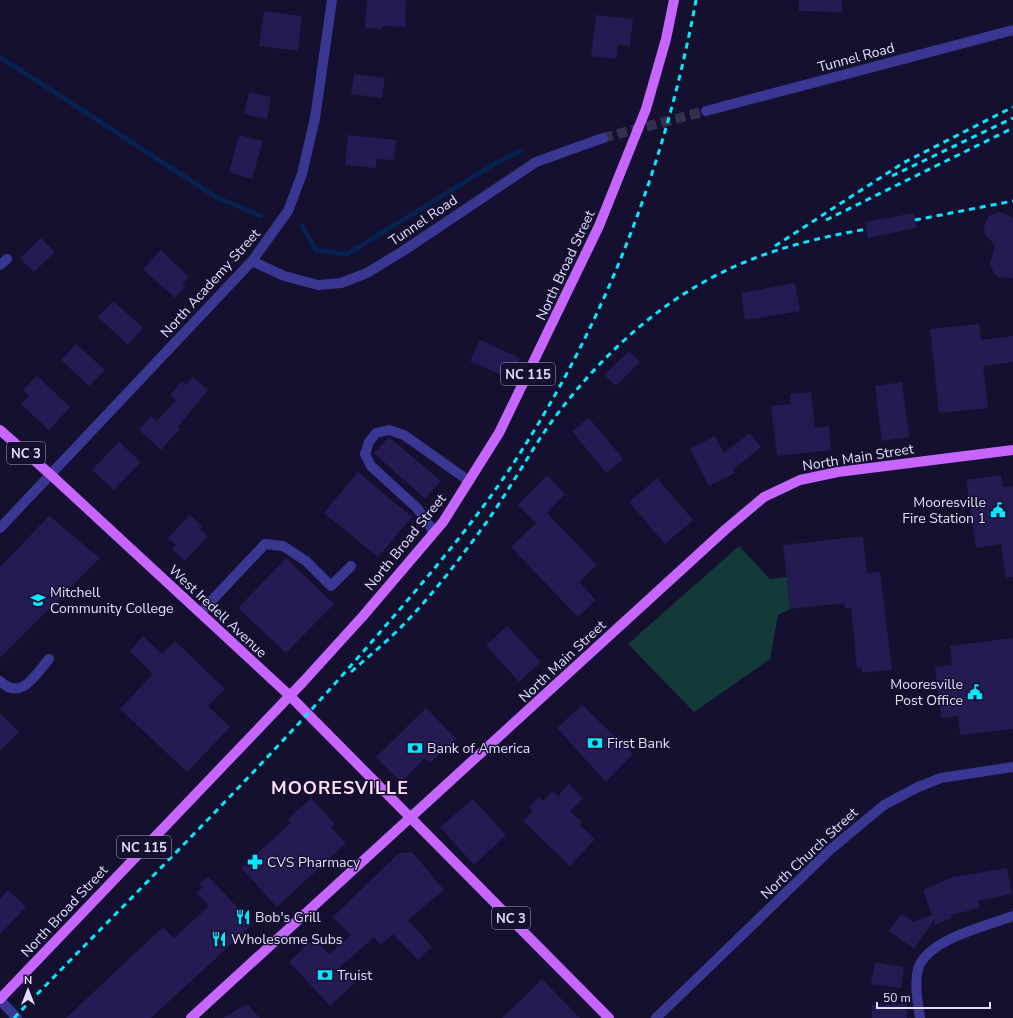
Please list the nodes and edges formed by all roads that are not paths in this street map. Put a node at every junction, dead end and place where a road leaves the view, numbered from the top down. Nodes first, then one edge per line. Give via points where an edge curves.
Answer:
1 (332, 0) edge
2 (674, 0) edge
3 (1013, 30) edge
4 (706, 111) tunnel mouth
5 (603, 138) tunnel mouth
6 (252, 261) junction
7 (0, 430) edge
8 (1013, 450) edge
9 (51, 475) junction
10 (469, 481) junction
11 (0, 528) edge
12 (434, 532) junction
13 (351, 566) dead end
14 (200, 613) junction
15 (49, 660) dead end
16 (0, 681) edge
17 (290, 696) junction
18 (1013, 767) edge
19 (412, 818) junction
20 (1013, 916) edge
21 (0, 1000) edge
22 (17, 1018) edge
23 (191, 1018) edge
24 (609, 1018) edge
25 (656, 1018) edge
26 (920, 1018) edge

1 - 6 street, North Academy Street via 315,118 302,174 288,212
2 - 10 main road, North Broad Street / NC 115 via 646,110 599,226 499,433
3 - 4 street, Tunnel Road
5 - 6 street, Tunnel Road via 536,162 403,251 367,273 341,283 318,285 284,276
6 - 9 street, North Academy Street
7 - 9 main road, West Iredell Avenue / NC 3
8 - 19 main road, North Main Street via 838,472 800,480 764,497
9 - 11 street, North Academy Street
9 - 14 main road, West Iredell Avenue / NC 3
10 - 12 main road, North Broad Street / NC 115
10 - 12 street via 404,435 389,430 376,433 369,442 365,454 371,466 417,508
12 - 17 main road, North Broad Street / NC 115 via 363,616
13 - 14 street via 331,586 306,561 283,546 265,544
14 - 17 main road, West Iredell Avenue / NC 3
15 - 16 street via 26,686 16,689 4,686
17 - 19 main road, West Iredell Avenue / NC 3
17 - 21 main road, North Broad Street / NC 115
18 - 25 street, North Church Street via 941,778 918,787 875,812 831,849
19 - 23 main road, North Main Street
19 - 24 main road, NC 3
20 - 26 street via 944,942 928,952 918,968 917,995
21 - 22 street

